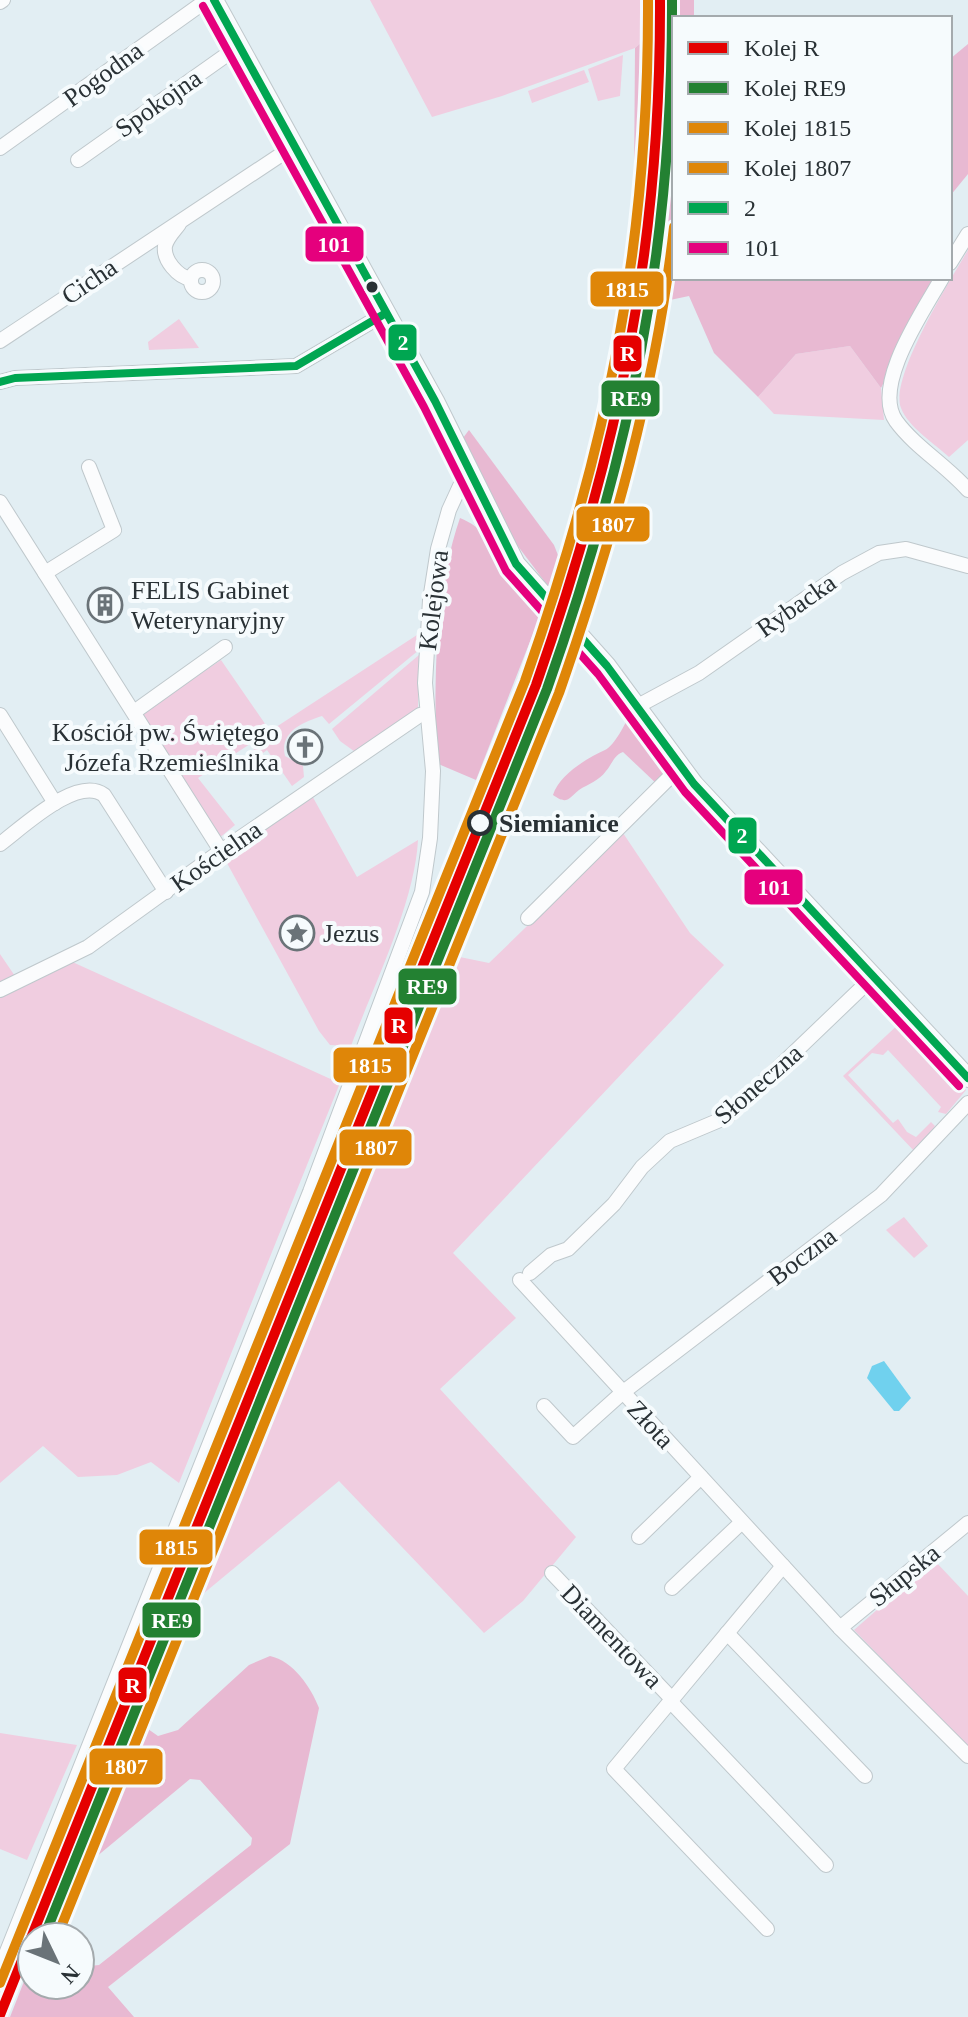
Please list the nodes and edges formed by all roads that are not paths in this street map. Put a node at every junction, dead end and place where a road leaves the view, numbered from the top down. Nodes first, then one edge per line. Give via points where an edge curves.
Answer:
1 (207, 0) edge
2 (214, 0) edge
3 (239, 46) junction
4 (294, 146) junction
5 (0, 148) edge
6 (78, 160) dead end
7 (177, 220) junction
8 (968, 234) edge
9 (952, 260) edge
10 (191, 279) dead end
11 (941, 280) edge
12 (386, 313) junction
13 (0, 341) edge
14 (0, 382) edge
15 (89, 467) dead end
16 (472, 478) junction
17 (968, 490) edge
18 (0, 502) edge
19 (968, 566) edge
20 (45, 573) junction
21 (225, 647) dead end
22 (636, 707) junction
23 (134, 712) junction
24 (427, 714) junction
25 (0, 715) edge
26 (680, 767) junction
27 (55, 803) junction
28 (0, 844) edge
29 (221, 851) junction
30 (166, 892) junction
31 (528, 918) dead end
32 (873, 977) junction
33 (0, 990) edge
34 (968, 1078) edge
35 (968, 1103) edge
36 (525, 1277) joint
37 (622, 1393) junction
38 (544, 1406) dead end
39 (701, 1477) junction
40 (742, 1522) junction
41 (968, 1523) edge
42 (639, 1537) dead end
43 (783, 1566) junction
44 (552, 1573) dead end
45 (672, 1588) dead end
46 (840, 1628) junction
47 (727, 1633) junction
48 (671, 1700) junction
49 (968, 1756) edge
50 (865, 1776) dead end
51 (826, 1865) dead end
52 (767, 1929) dead end
53 (0, 1969) edge

1 - 5 street, Pogodna
2 - 3 main road
3 - 4 main road
3 - 6 street, Spokojna
4 - 7 street, Cicha
4 - 12 main road
7 - 10 street via 180,225 165,252 177,273
7 - 13 street, Cicha
8 - 9 street
11 - 17 street via 895,370 888,401 903,429
12 - 14 street via 296,366
12 - 16 main road
15 - 20 street via 114,530
16 - 22 main road via 507,550
16 - 24 street, Kolejowa via 456,493 438,549 426,644
18 - 20 street
19 - 22 street, Rybacka via 906,549 879,553 699,673
20 - 23 street
21 - 23 street
22 - 26 main road
23 - 29 street
24 - 29 street, Kościelna
24 - 53 street, Kolejowa via 433,754 428,864 411,927
25 - 27 street
26 - 31 street
26 - 32 main road
27 - 28 street
27 - 30 street via 89,788 104,795
29 - 30 street, Kościelna
30 - 33 street, Kościelna via 68,960
32 - 34 main road
32 - 36 street, Słoneczna via 727,1117 664,1146 568,1249 551,1255
35 - 37 street, Boczna via 881,1195
36 - 37 street, Złota
37 - 38 street, Boczna via 573,1437
37 - 39 street, Złota
39 - 40 street, Złota
39 - 42 street
40 - 43 street, Złota
40 - 45 street
41 - 46 street, Słupska
43 - 46 street, Złota
43 - 47 street
44 - 48 street, Diamentowa
46 - 49 street, Złota
47 - 48 street
47 - 50 street
48 - 51 street
48 - 52 street via 614,1769

